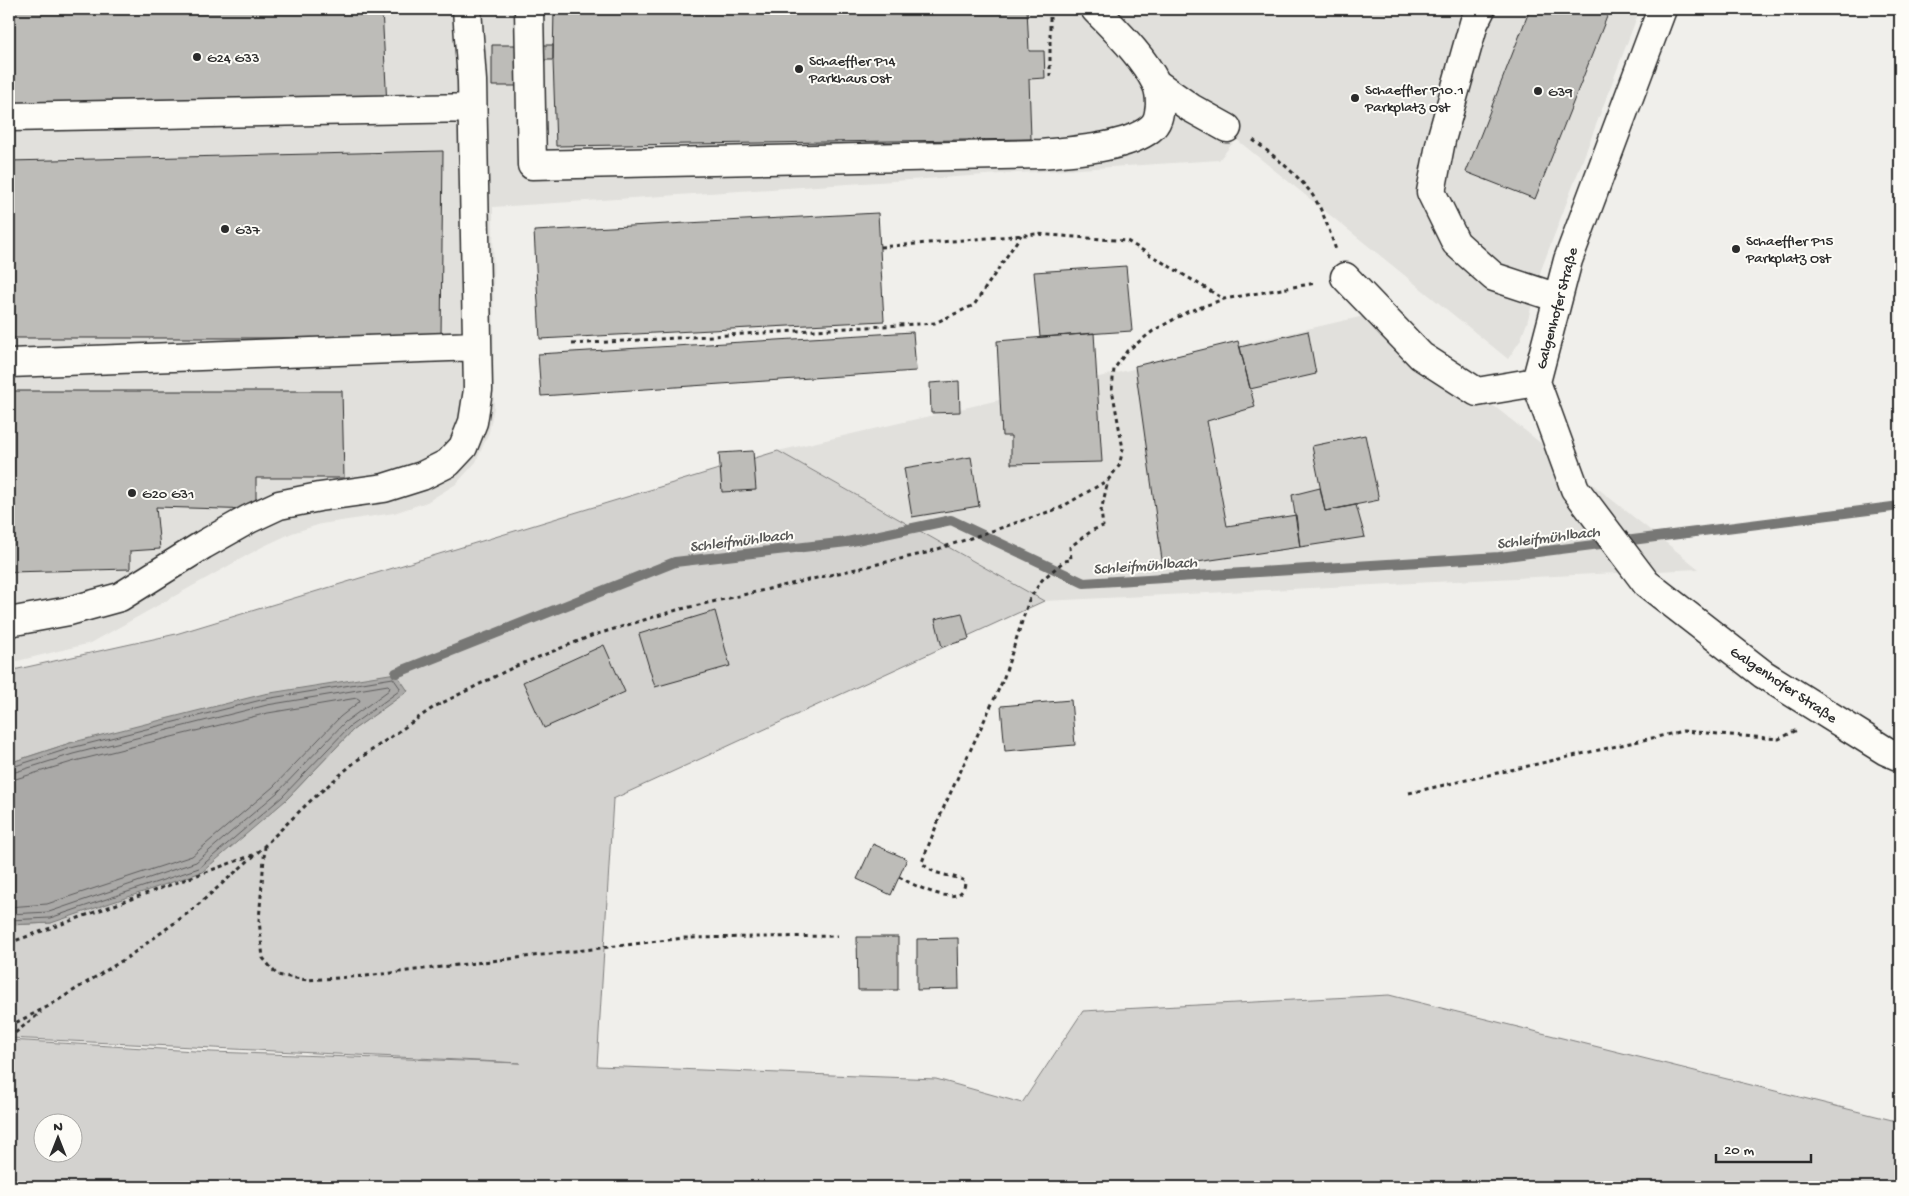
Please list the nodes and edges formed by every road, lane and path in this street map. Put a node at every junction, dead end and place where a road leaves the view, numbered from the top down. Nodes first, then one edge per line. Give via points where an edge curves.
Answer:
1 (467, 9) edge
2 (529, 9) edge
3 (1050, 9) edge
4 (1095, 9) edge
5 (1480, 9) edge
6 (1662, 9) edge
7 (1050, 78) dead end
8 (1158, 84) junction
9 (472, 108) junction
10 (9, 117) edge
11 (1227, 128) joint
12 (1021, 235) junction
13 (880, 247) dead end
14 (1345, 277) junction
15 (1558, 298) junction
16 (1224, 299) junction
17 (572, 344) dead end
18 (477, 346) junction
19 (9, 363) edge
20 (1536, 382) junction
21 (1108, 480) junction
22 (9, 622) edge
23 (1812, 705) junction
24 (1900, 756) edge
25 (1409, 793) dead end
26 (265, 846) junction
27 (256, 854) junction
28 (899, 877) dead end
29 (838, 936) dead end
30 (9, 943) edge
31 (47, 1007) junction
32 (9, 1026) edge
33 (9, 1038) edge

1 - 9 street
2 - 8 street via 532,165 1042,154 1109,146 1150,129 1158,118
3 - 7 path
4 - 8 street
5 - 15 street via 1441,140 1431,192 1456,242 1494,277
6 - 15 street, Galgenhofer Straße via 1568,260
8 - 11 street
9 - 10 street
9 - 18 street
11 - 14 path via 1253,140 1309,190 1325,219
12 - 13 path
12 - 16 path via 1127,242
12 - 17 path via 974,305 935,323
14 - 16 path
14 - 20 street via 1422,356 1477,392
15 - 20 street, Galgenhofer Straße
16 - 21 path via 1187,312 1153,331 1127,351 1114,369 1112,389 1122,449 1119,466
18 - 19 street
18 - 22 street via 478,390 473,422 463,447 448,463 422,476 384,488 279,505 210,541 120,597 69,612
20 - 23 street, Galgenhofer Straße via 1575,489 1646,582 1763,674
21 - 26 path via 1060,508 926,553 677,610 591,636 514,667 434,707 356,761
21 - 28 path via 1101,511 1103,526 1070,547 1071,560 1064,561 1042,580 1029,600 1003,680 942,809 922,862 930,871 965,881 965,887 954,897 920,888
23 - 24 street, Galgenhofer Straße via 1886,751
23 - 25 path via 1802,728 1779,738 1683,731
26 - 27 path
26 - 29 path via 258,920 263,958 277,975 307,980 366,976 684,938
27 - 30 path
27 - 31 path via 192,910 128,957
31 - 32 path
31 - 33 path

